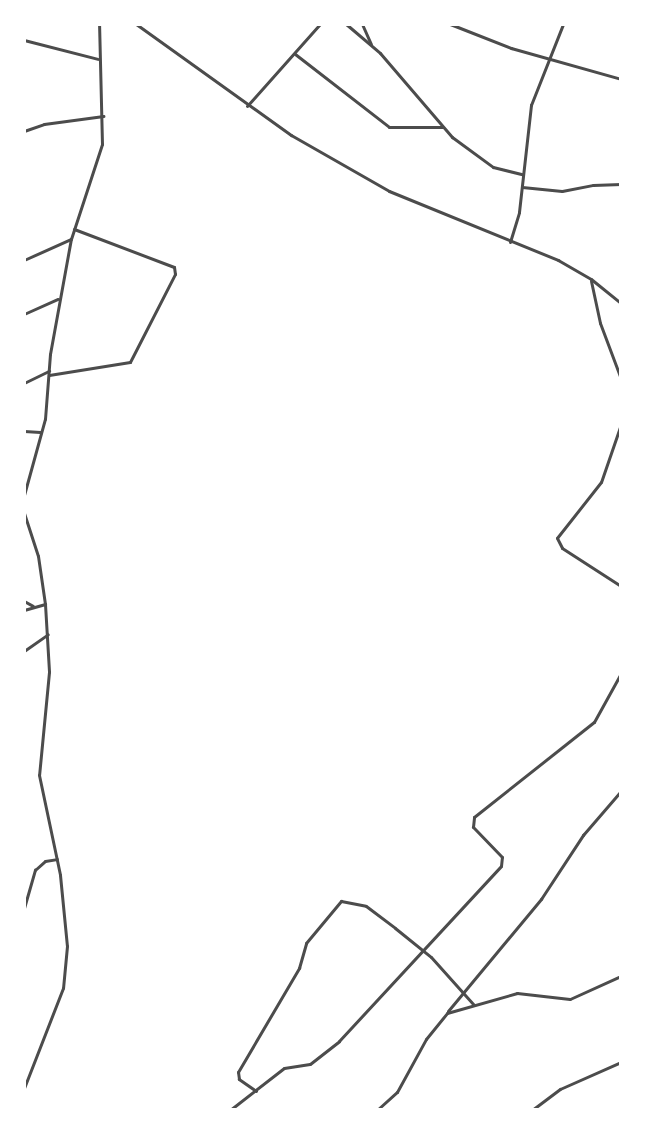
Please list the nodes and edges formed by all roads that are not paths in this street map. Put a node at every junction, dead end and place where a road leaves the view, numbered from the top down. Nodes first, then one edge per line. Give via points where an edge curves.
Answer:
1 (99, 24) edge
2 (136, 24) edge
3 (320, 24) edge
4 (346, 24) edge
5 (362, 24) edge
6 (450, 24) edge
7 (563, 24) edge
8 (24, 40) edge
9 (372, 47) junction
10 (295, 54) junction
11 (98, 59) junction
12 (548, 59) junction
13 (621, 79) edge
14 (248, 106) junction
15 (103, 116) junction
16 (442, 127) junction
17 (24, 131) edge
18 (522, 174) junction
19 (621, 184) edge
20 (521, 187) junction
21 (74, 229) junction
22 (71, 239) junction
23 (510, 242) junction
24 (24, 260) edge
25 (591, 279) junction
26 (57, 299) junction
27 (621, 303) edge
28 (24, 314) edge
29 (49, 373) junction
30 (621, 380) edge
31 (24, 382) edge
32 (621, 424) edge
33 (24, 431) edge
34 (40, 432) junction
35 (24, 495) edge
36 (24, 513) edge
37 (621, 586) edge
38 (24, 601) edge
39 (45, 604) junction
40 (34, 606) junction
41 (24, 610) edge
42 (48, 634) junction
43 (24, 651) edge
44 (621, 673) edge
45 (621, 791) edge
46 (57, 859) junction
47 (26, 890) edge
48 (24, 908) edge
49 (422, 951) junction
50 (621, 976) edge
51 (461, 992) junction
52 (474, 1005) junction
53 (447, 1012) junction
54 (621, 1062) edge
55 (24, 1088) edge
56 (256, 1091) junction
57 (230, 1110) edge
58 (377, 1110) edge
59 (532, 1110) edge

1 - 11 street
2 - 14 street
3 - 10 street
4 - 9 street
5 - 9 street
6 - 12 street
7 - 12 street
8 - 11 street
9 - 16 street
10 - 14 street
10 - 16 street via 389,127
11 - 15 street
12 - 13 street
12 - 18 street via 531,105
14 - 23 street via 389,191
15 - 17 street via 44,124
15 - 21 street via 102,144
16 - 18 street via 482,161
18 - 20 street
19 - 20 street via 562,191
20 - 23 street
21 - 22 street
21 - 29 street via 174,267 175,274 130,362
22 - 24 street
22 - 26 street
23 - 25 street via 558,260
25 - 27 street
25 - 30 street via 600,323
26 - 28 street
26 - 29 street
29 - 31 street
29 - 34 street via 48,402
32 - 37 street via 601,482 557,538 562,548
33 - 34 street
34 - 35 street
36 - 39 street via 38,556
38 - 40 street
39 - 40 street
39 - 42 street
40 - 41 street
42 - 43 street
42 - 46 street via 47,721 39,775
44 - 49 street via 594,722 474,817 473,827 502,857 503,863
45 - 51 street via 588,827 541,900
46 - 47 street via 41,864
46 - 55 street via 66,924 66,978
47 - 48 street
49 - 51 street
49 - 56 street via 320,1058 310,1064 291,1064
49 - 56 street via 366,906 341,901 334,906 318,933 306,944 298,968 238,1072 239,1079
50 - 52 street via 570,999 525,993
51 - 52 street
51 - 53 street
52 - 53 street
53 - 58 street via 426,1039 397,1092
54 - 59 street via 560,1089
56 - 57 street

